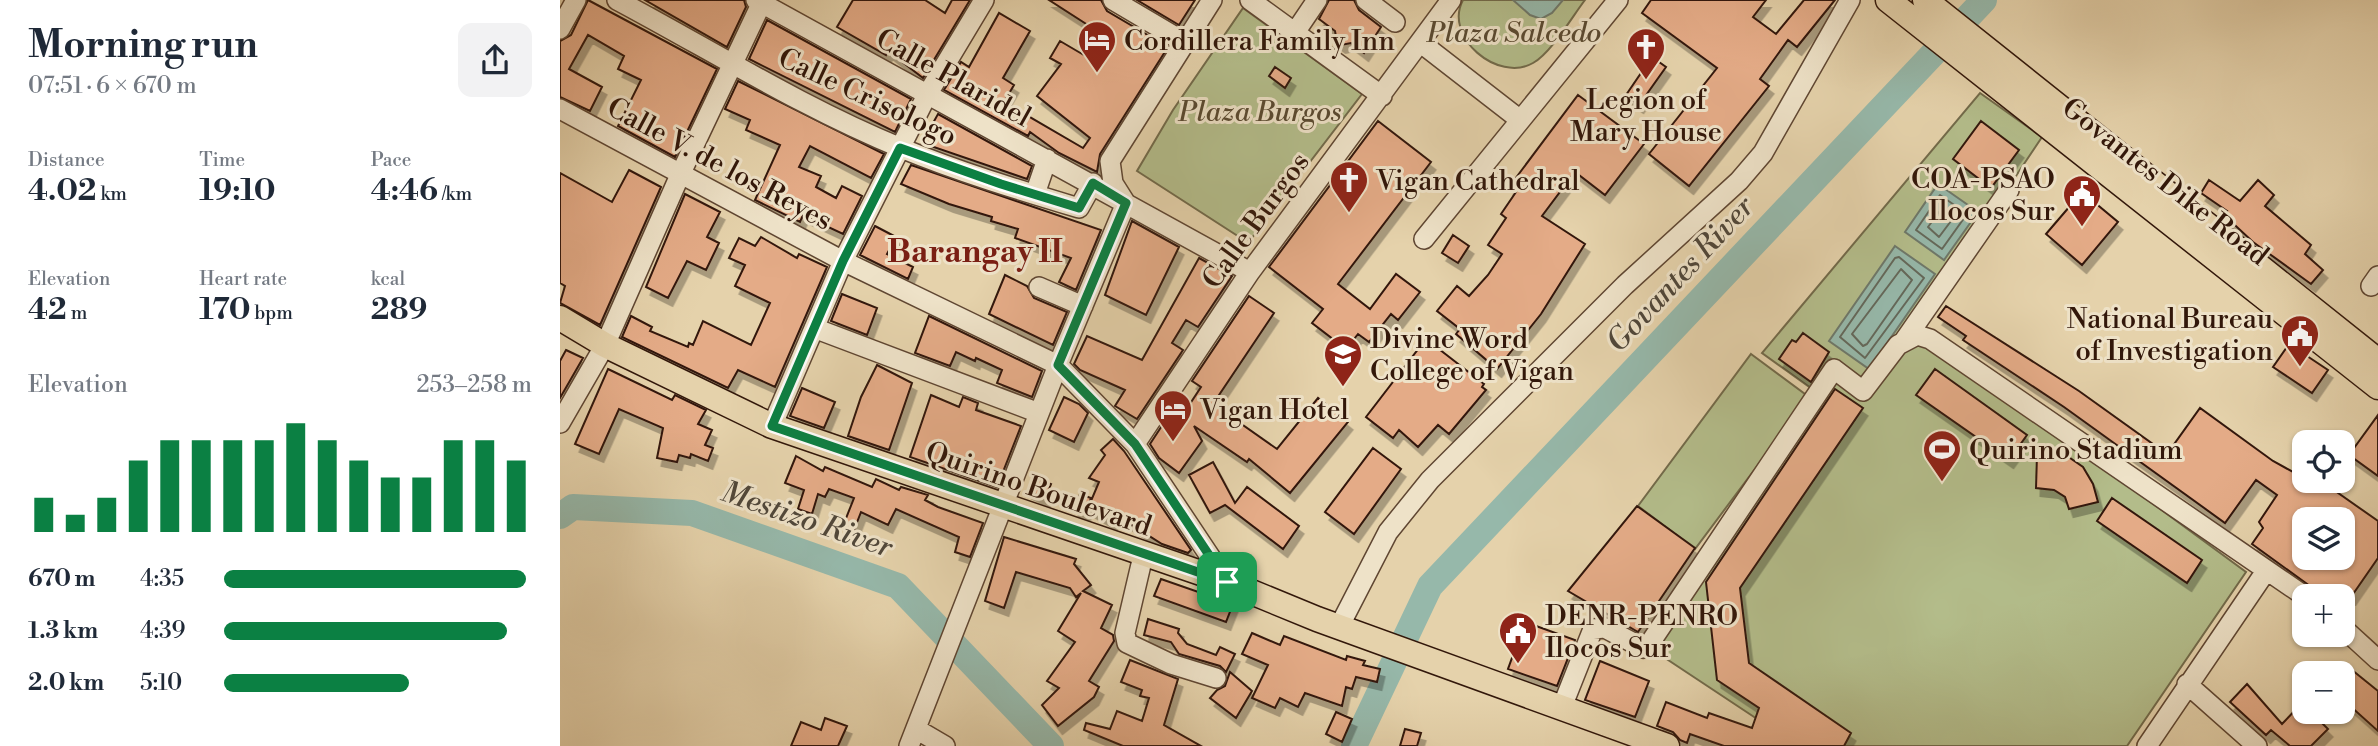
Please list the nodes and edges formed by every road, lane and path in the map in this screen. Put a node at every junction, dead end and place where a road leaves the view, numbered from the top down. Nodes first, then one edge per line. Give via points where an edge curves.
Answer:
1 (576, 0) edge
2 (618, 0) edge
3 (984, 0) edge
4 (1113, 0) edge
5 (1212, 0) edge
6 (1250, 0) edge
7 (1317, 0) edge
8 (1366, 0) edge
9 (1451, 0) edge
10 (1618, 0) edge
11 (1850, 0) edge
12 (761, 1) edge
13 (1914, 6) edge
14 (1395, 22) dead end
15 (560, 29) edge
16 (1296, 31) junction
17 (1184, 42) junction
18 (1421, 43) junction
19 (734, 63) junction
20 (927, 95) junction
21 (1382, 96) junction
22 (560, 109) edge
23 (1519, 119) junction
24 (900, 148) junction
25 (1048, 159) junction
26 (680, 175) junction
27 (1093, 183) junction
28 (2009, 190) dead end
29 (1035, 194) junction
30 (1126, 203) junction
31 (1424, 239) dead end
32 (843, 261) junction
33 (1250, 272) junction
34 (1040, 287) dead end
35 (1083, 306) junction
36 (560, 318) edge
37 (2312, 322) junction
38 (814, 328) junction
39 (1904, 341) junction
40 (605, 345) junction
41 (2378, 361) edge
42 (1058, 365) junction
43 (2378, 387) edge
44 (1039, 413) junction
45 (560, 423) edge
46 (772, 426) junction
47 (1135, 444) junction
48 (1003, 506) junction
49 (1143, 556) junction
50 (2266, 571) junction
51 (1227, 582) junction
52 (2292, 588) edge
53 (1350, 631) junction
54 (2355, 639) edge
55 (2378, 660) edge
56 (1216, 678) dead end
57 (2187, 684) junction
58 (1562, 707) junction
59 (913, 737) edge
60 (945, 746) edge
61 (1667, 746) edge
62 (2147, 746) edge
63 (2257, 746) edge

1 - 15 street
2 - 19 street, Calle Crisologo
3 - 20 street
4 - 17 street
5 - 17 street
6 - 16 street
7 - 16 street
8 - 14 street
9 - 18 street, Calle Burgos
10 - 23 street
11 - 53 street via 1763,153 1739,181 1625,285 1430,480 1388,532
12 - 19 street
12 - 20 street, Calle Plaridel
13 - 37 main road, Govantes Dike Road
16 - 21 street
17 - 30 street via 1110,161 1113,183
18 - 21 street, Calle Burgos
18 - 23 street
19 - 24 street, Calle Crisologo
19 - 26 street
20 - 24 street
20 - 25 street, Calle Plaridel
21 - 33 street, Calle Burgos
22 - 26 street, Calle V. de los Reyes
23 - 31 street
24 - 29 street, Calle Crisologo
24 - 32 street
25 - 27 street, Calle Plaridel
25 - 29 street
26 - 32 street, Calle V. de los Reyes
26 - 40 street
27 - 29 street, Calle Crisologo via 1079,208
27 - 30 street, Calle Plaridel
28 - 39 street
30 - 33 street
30 - 35 street
32 - 38 street
32 - 42 street, Calle V. de los Reyes
33 - 47 street, Calle Burgos
34 - 35 street
35 - 42 street
36 - 40 main road, Quirino Boulevard
37 - 41 main road, Govantes Dike Road
37 - 43 main road, Govantes Dike Road
38 - 44 street
38 - 46 street
39 - 50 street via 1917,335 1930,340
39 - 58 street via 1863,391 1834,369 1650,643 1643,648 1605,628 1594,629
40 - 45 street
40 - 46 main road, Quirino Boulevard
42 - 44 street
42 - 47 street, Calle V. de los Reyes
44 - 48 street
46 - 48 main road, Quirino Boulevard
47 - 51 street, Calle V. de los Reyes
48 - 49 main road, Quirino Boulevard
48 - 59 street
49 - 51 main road, Quirino Boulevard
49 - 56 street via 1125,633 1127,643
50 - 52 street
50 - 57 street
51 - 53 main road, Quirino Boulevard
53 - 58 main road, Quirino Boulevard
54 - 55 street
57 - 62 street
57 - 63 street
58 - 61 main road, Quirino Boulevard
59 - 60 street

